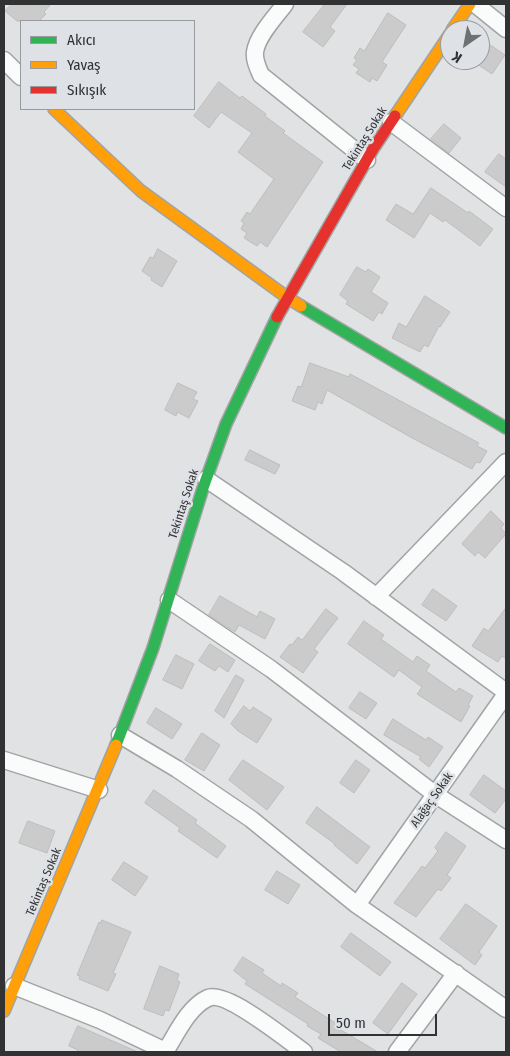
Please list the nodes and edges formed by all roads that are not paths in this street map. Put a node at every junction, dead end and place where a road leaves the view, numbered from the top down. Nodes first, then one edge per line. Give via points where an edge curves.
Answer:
1 (285, 4) edge
2 (470, 4) edge
3 (475, 4) edge
4 (459, 20) edge
5 (506, 29) edge
6 (440, 49) edge
7 (4, 60) edge
8 (20, 76) edge
9 (55, 110) edge
10 (391, 122) junction
11 (367, 160) junction
12 (506, 208) edge
13 (288, 298) junction
14 (506, 428) edge
15 (506, 462) edge
16 (206, 480) junction
17 (376, 597) junction
18 (169, 600) junction
19 (506, 693) edge
20 (120, 735) junction
21 (4, 760) edge
22 (99, 790) junction
23 (436, 794) junction
24 (506, 840) edge
25 (357, 905) junction
26 (456, 973) junction
27 (14, 986) junction
28 (506, 1009) edge
29 (4, 1012) edge
30 (164, 1052) edge
31 (304, 1052) edge
32 (397, 1052) edge

1 - 11 street via 255,51 261,75
2 - 4 street
3 - 5 street
6 - 10 street, Tekintaş Sokak
7 - 8 street
9 - 13 street via 141,192
10 - 11 street, Tekintaş Sokak
10 - 12 street
11 - 13 street, Tekintaş Sokak
13 - 14 street
13 - 16 street, Tekintaş Sokak via 226,424
15 - 17 street
16 - 17 street
16 - 18 street, Tekintaş Sokak
17 - 19 street
18 - 20 street, Tekintaş Sokak
18 - 23 street via 271,669
19 - 23 street, Alağaç Sokak
20 - 22 street, Tekintaş Sokak
20 - 25 street via 250,819
21 - 22 street
22 - 27 street, Tekintaş Sokak
23 - 24 street
23 - 25 street, Alağaç Sokak
25 - 26 street
26 - 28 street
26 - 32 street
27 - 29 street, Tekintaş Sokak
27 - 30 street via 100,1020
30 - 31 street via 189,1014 213,997 243,1009

